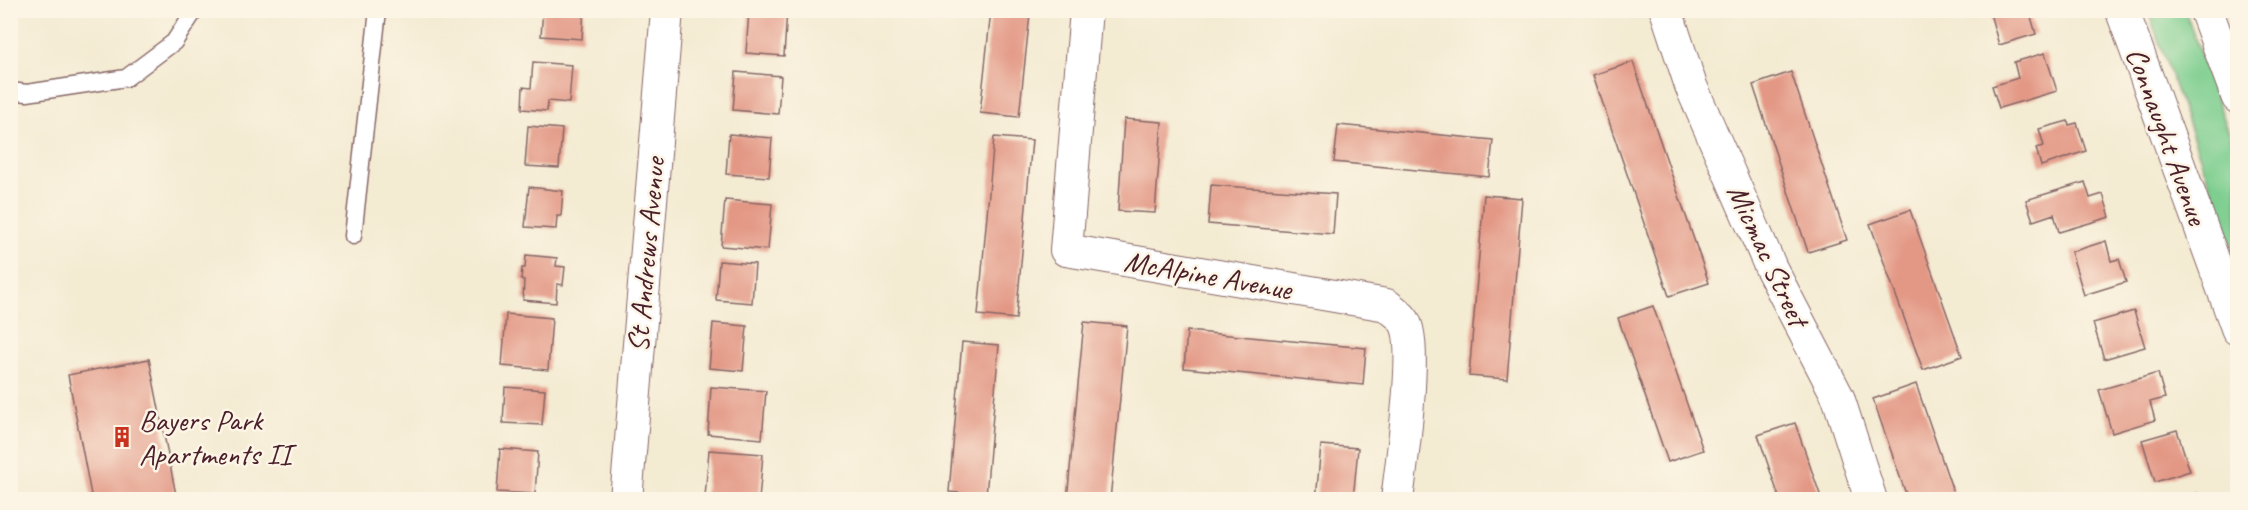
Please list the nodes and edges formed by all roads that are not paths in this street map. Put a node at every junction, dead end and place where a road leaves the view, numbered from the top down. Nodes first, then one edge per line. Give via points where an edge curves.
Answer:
1 (195, 10) edge
2 (378, 10) edge
3 (667, 10) edge
4 (1086, 10) edge
5 (1666, 10) edge
6 (2122, 10) edge
7 (2206, 10) edge
8 (10, 91) edge
9 (2238, 98) edge
10 (353, 236) dead end
11 (2238, 329) edge
12 (626, 500) edge
13 (1397, 500) edge
14 (1871, 500) edge

1 - 8 lane via 174,42 126,78 27,93
2 - 10 lane
3 - 12 street, St Andrews Avenue
4 - 13 street, McAlpine Avenue via 1066,250 1387,305 1404,321 1411,342
5 - 14 street, Micmac Street via 1691,86 1771,268 1838,397
6 - 11 main road, Connaught Avenue
7 - 9 main road

